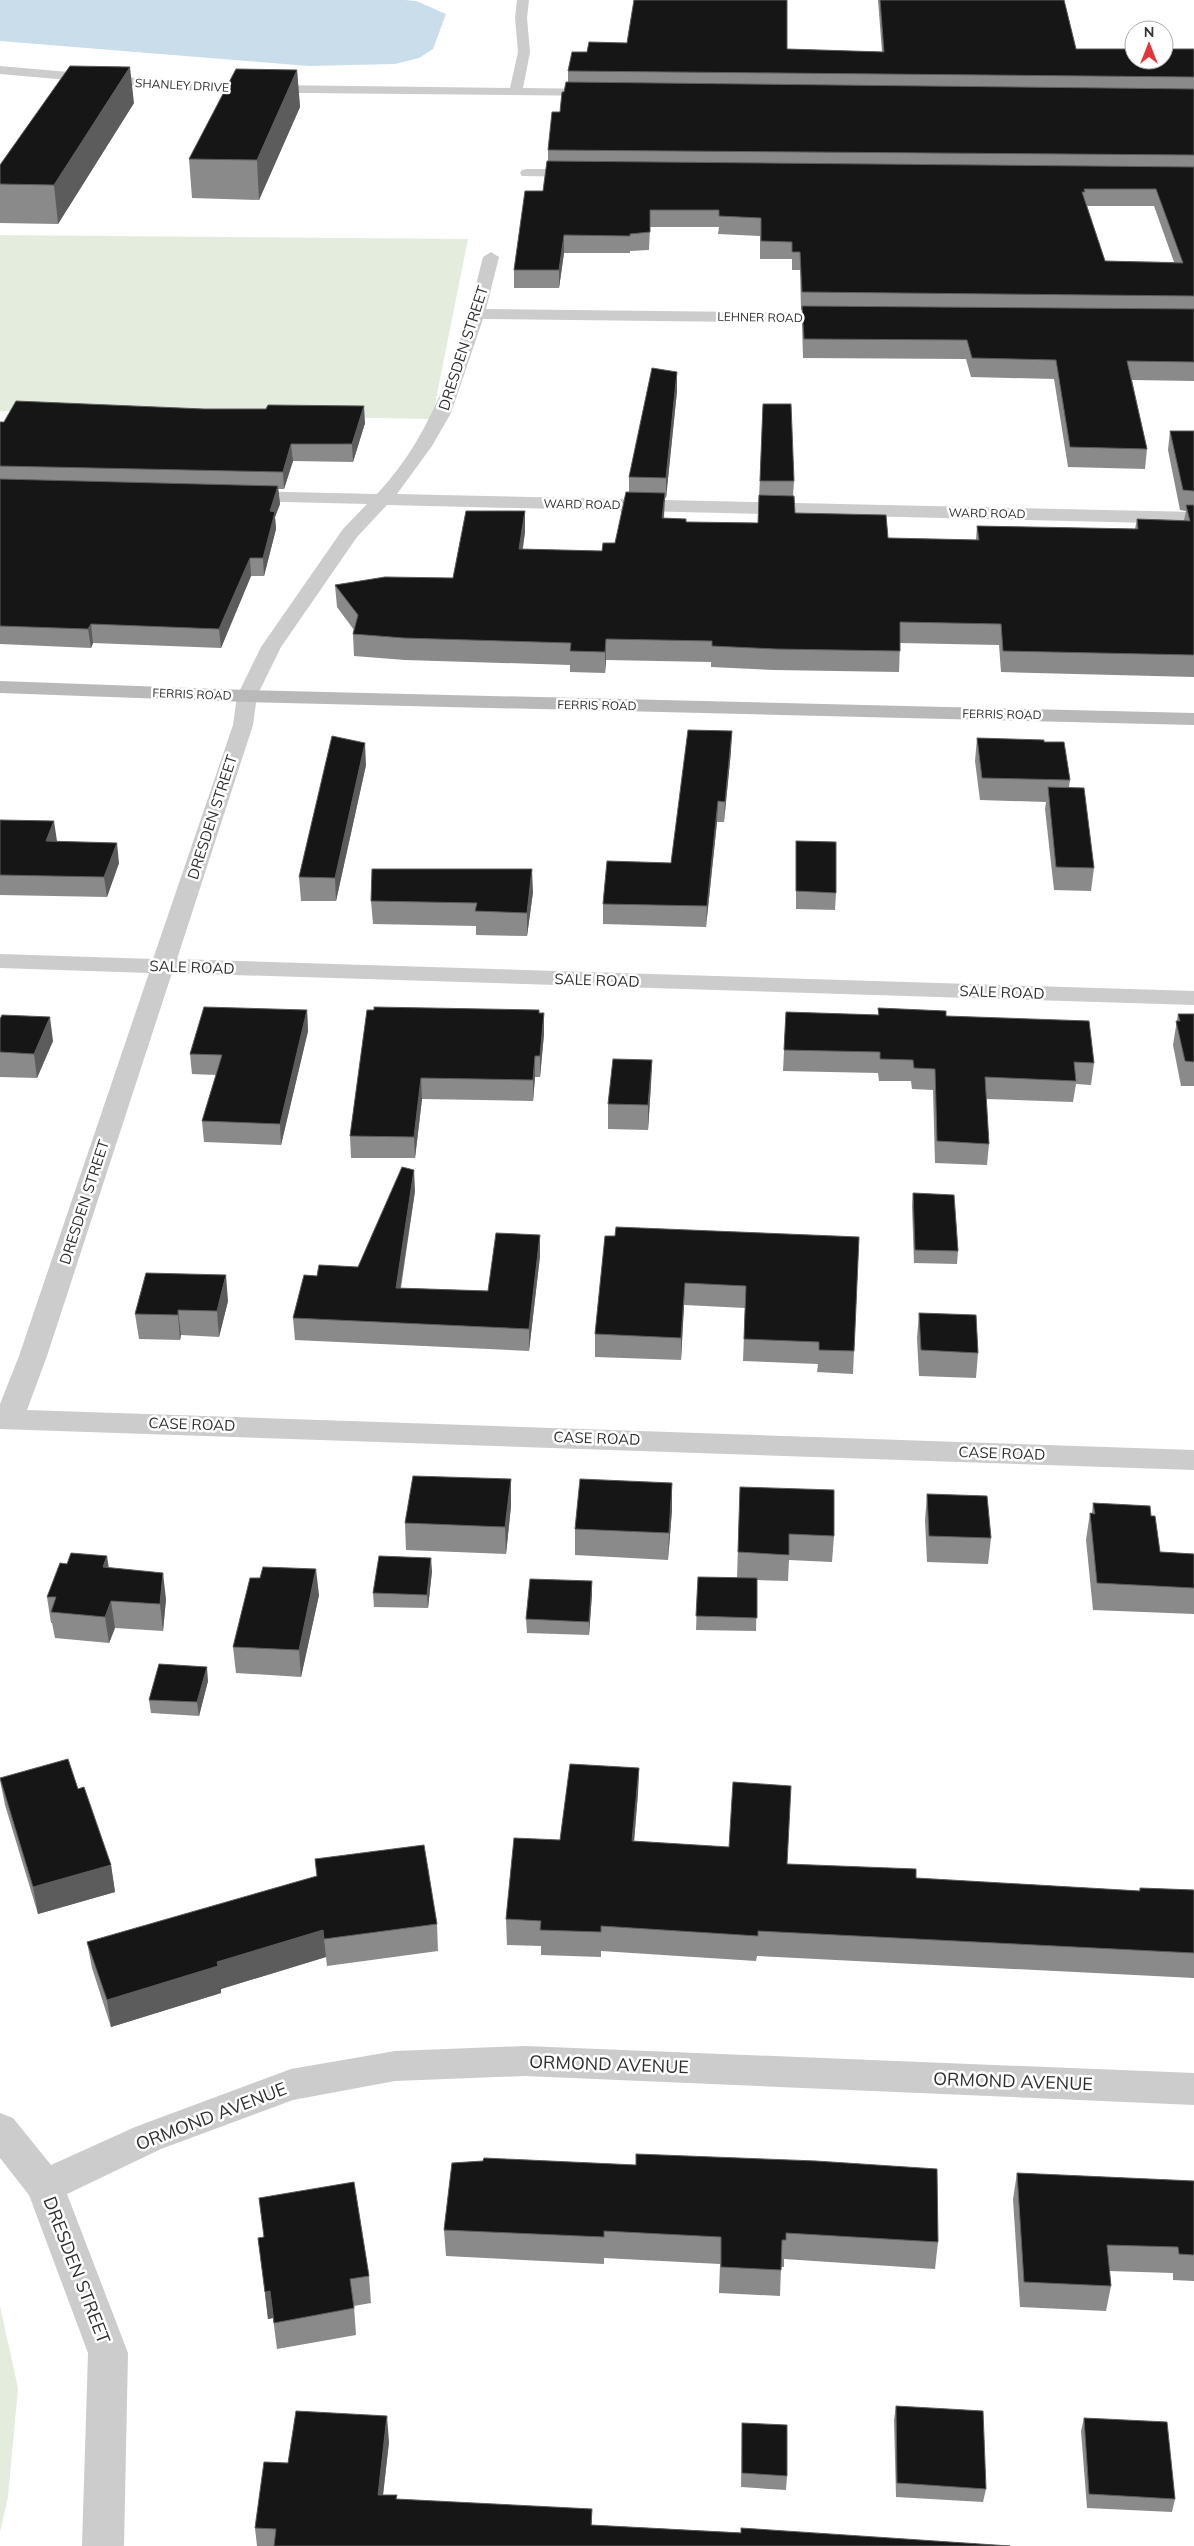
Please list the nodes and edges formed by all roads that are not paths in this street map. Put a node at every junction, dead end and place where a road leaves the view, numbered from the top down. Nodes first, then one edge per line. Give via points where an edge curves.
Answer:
1 (523, 0) edge
2 (0, 70) edge
3 (515, 92) junction
4 (615, 93) edge
5 (527, 173) dead end
6 (597, 173) edge
7 (491, 257) dead end
8 (477, 314) junction
9 (858, 318) edge
10 (223, 496) edge
11 (380, 500) junction
12 (1194, 518) edge
13 (0, 687) edge
14 (247, 696) junction
15 (1194, 719) edge
16 (0, 962) edge
17 (162, 966) junction
18 (1194, 998) edge
19 (5, 1419) edge
20 (1194, 1460) edge
21 (1194, 2089) edge
22 (0, 2128) edge
23 (45, 2186) junction
24 (103, 2546) edge

1 - 3 street via 520,28 523,62
2 - 3 street, SHANLEY DRIVE via 205,88
3 - 4 street, SHANLEY DRIVE
5 - 6 street
7 - 8 street, DRESDEN STREET
8 - 9 street, LEHNER ROAD
8 - 11 street, DRESDEN STREET via 442,414 423,446
10 - 11 street, WARD ROAD
11 - 12 street, WARD ROAD
11 - 14 street, DRESDEN STREET via 350,533 271,647
13 - 14 main road, FERRIS ROAD
14 - 15 main road, FERRIS ROAD
14 - 17 street, DRESDEN STREET via 242,725
16 - 17 street, SALE ROAD
17 - 18 street, SALE ROAD
17 - 19 street, DRESDEN STREET via 33,1356
19 - 20 street, CASE ROAD
21 - 23 street, ORMOND AVENUE via 525,2061 395,2066 291,2085 148,2138
22 - 23 street, DRESDEN STREET
23 - 24 street, DRESDEN STREET via 108,2353

